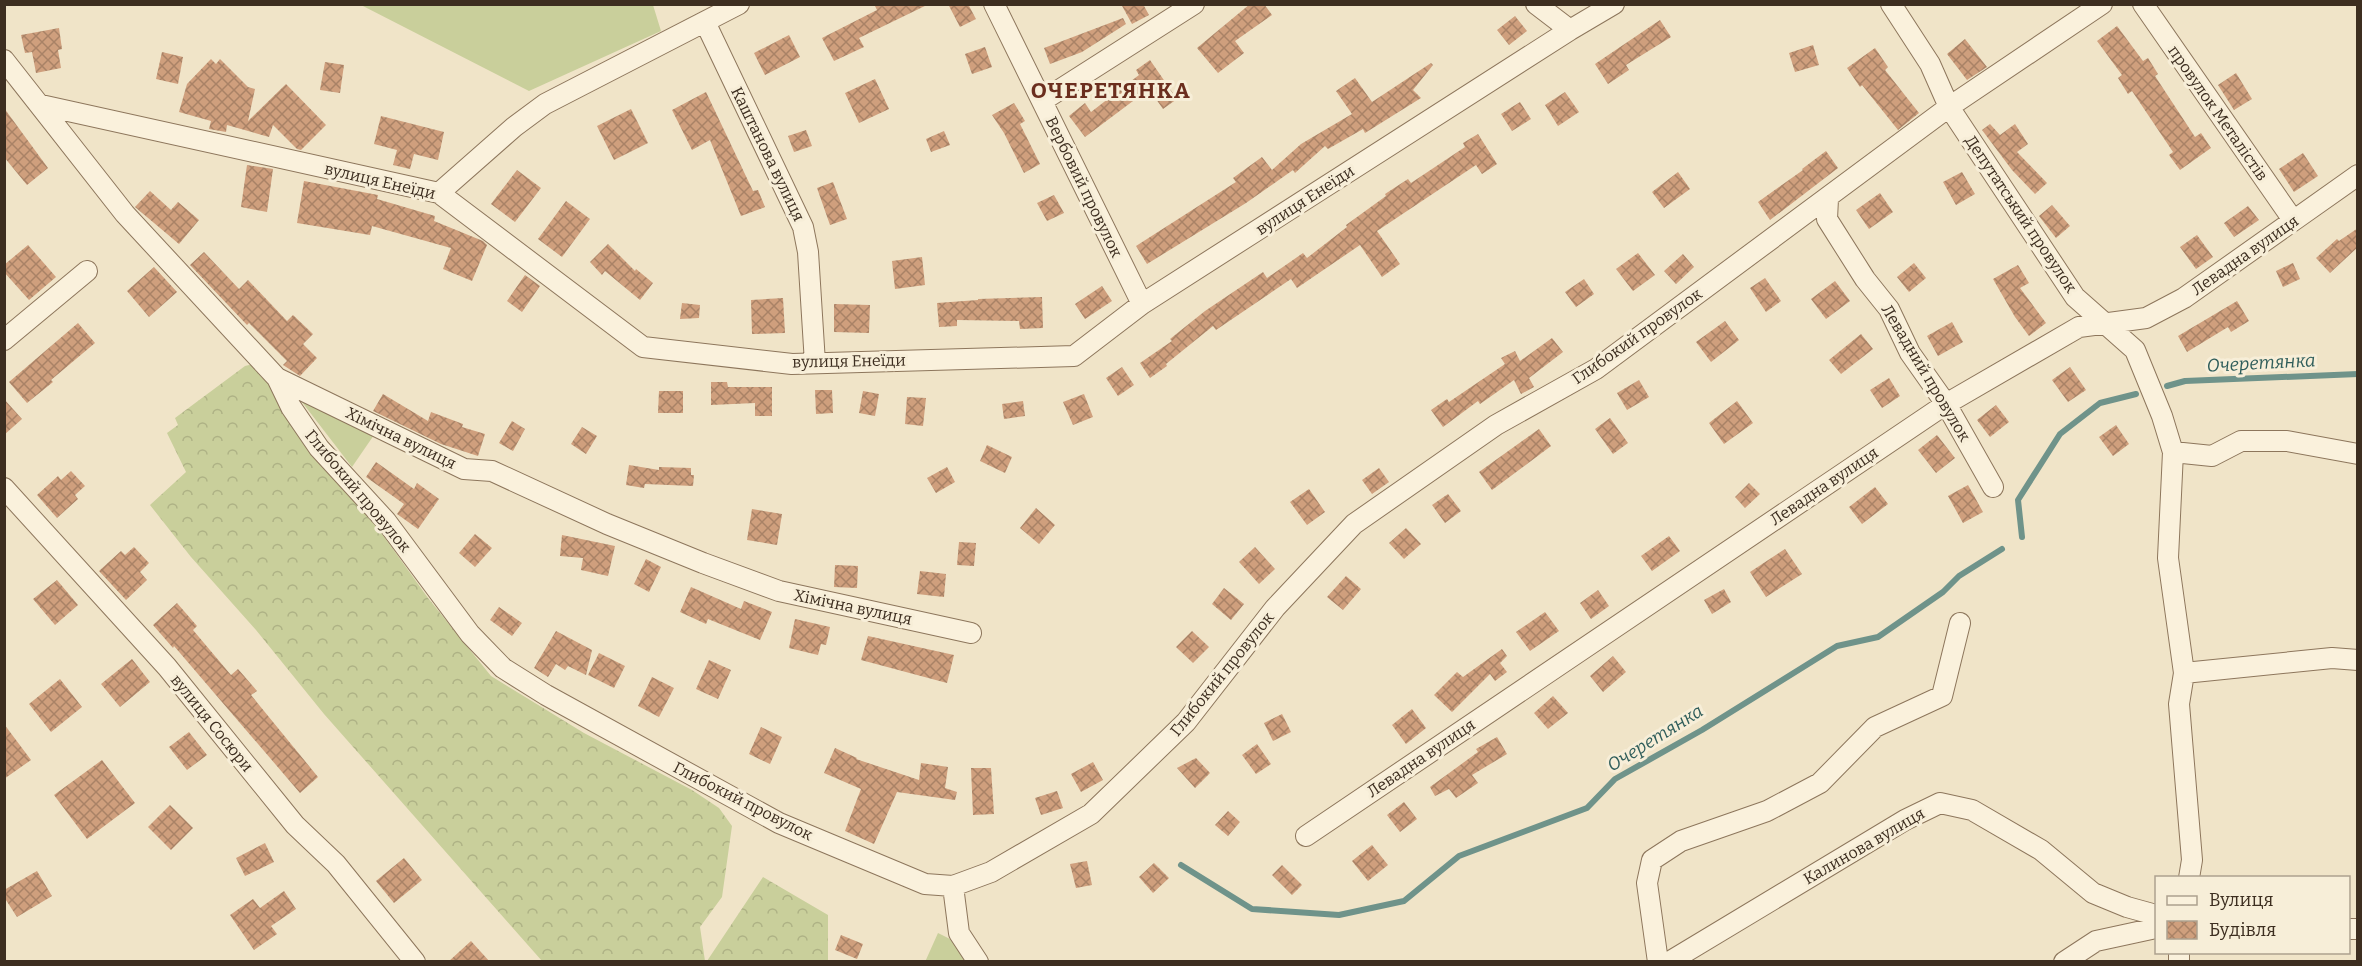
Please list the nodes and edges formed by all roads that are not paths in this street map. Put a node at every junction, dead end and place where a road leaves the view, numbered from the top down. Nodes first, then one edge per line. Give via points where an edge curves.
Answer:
1 (740, 4) edge
2 (994, 4) edge
3 (1194, 4) edge
4 (1536, 4) edge
5 (1614, 4) edge
6 (1891, 4) edge
7 (2102, 4) edge
8 (2143, 4) edge
9 (705, 22) junction
10 (1570, 30) junction
11 (4, 60) edge
12 (1042, 101) junction
13 (41, 105) junction
14 (1949, 107) junction
15 (2358, 175) edge
16 (439, 193) junction
17 (1828, 199) junction
18 (2294, 220) junction
19 (87, 271) dead end
20 (1142, 304) junction
21 (2105, 324) junction
22 (4, 340) edge
23 (815, 363) junction
24 (277, 378) junction
25 (1946, 404) junction
26 (2173, 453) junction
27 (2358, 454) edge
28 (1993, 487) dead end
29 (4, 488) edge
30 (1960, 623) dead end
31 (971, 633) dead end
32 (2358, 660) edge
33 (2184, 673) junction
34 (1306, 836) dead end
35 (2188, 876) edge
36 (953, 886) junction
37 (2155, 914) edge
38 (2155, 928) edge
39 (415, 962) edge
40 (978, 962) edge
41 (1658, 962) edge
42 (1669, 962) edge
43 (2064, 962) edge

1 - 9 street
2 - 12 street, Вербовий провулок
3 - 12 street
4 - 10 street
5 - 10 street, вулиця Енеїди
6 - 14 street, Депутатський провулок via 1929,64
7 - 14 street, Глибокий провулок
8 - 18 street, провулок Металістів
9 - 16 street via 545,104
9 - 23 street, Каштанова вулиця via 803,227
10 - 20 street, вулиця Енеїди
11 - 13 street
12 - 20 street, Вербовий провулок
13 - 16 street, вулиця Енеїди
13 - 24 street, Хімічна вулиця via 125,214
14 - 17 street, Глибокий провулок
14 - 21 street, Депутатський провулок via 2075,297
15 - 18 street, Левадна вулиця
16 - 23 street, вулиця Енеїди via 643,347 792,364
17 - 25 street, Левадний провулок via 1827,219 1889,309 1910,353
17 - 36 street, Глибокий провулок via 1596,369 1496,425 1354,524 1275,608 1186,722 1091,814 991,872
18 - 21 street, Левадна вулиця via 2184,298 2146,318
19 - 22 street
20 - 23 street, вулиця Енеїди via 1074,356
21 - 25 street, Левадна вулиця via 2079,327
21 - 26 street, Депутатський провулок via 2135,350
24 - 31 street, Хімічна вулиця via 464,469 492,471 607,524 779,591
24 - 36 street, Глибокий провулок via 319,448 386,521 470,634 503,668 779,823 925,884
25 - 28 street, Левадний провулок
25 - 34 street, Левадна вулиця
26 - 27 street via 2212,456 2241,441 2276,441
26 - 33 street, Депутатський провулок via 2168,558
29 - 39 street, вулиця Сосюри via 166,668 295,825 336,864
30 - 41 street via 1942,696 1875,727 1820,783 1767,811 1681,841 1652,860 1647,883
32 - 33 street via 2331,658
33 - 35 street, Депутатський провулок via 2179,704 2192,860
36 - 40 street via 959,933
37 - 42 street, Калинова вулиця via 2093,893 2041,850 1972,810 1940,803 1905,820
38 - 43 street via 2096,941

